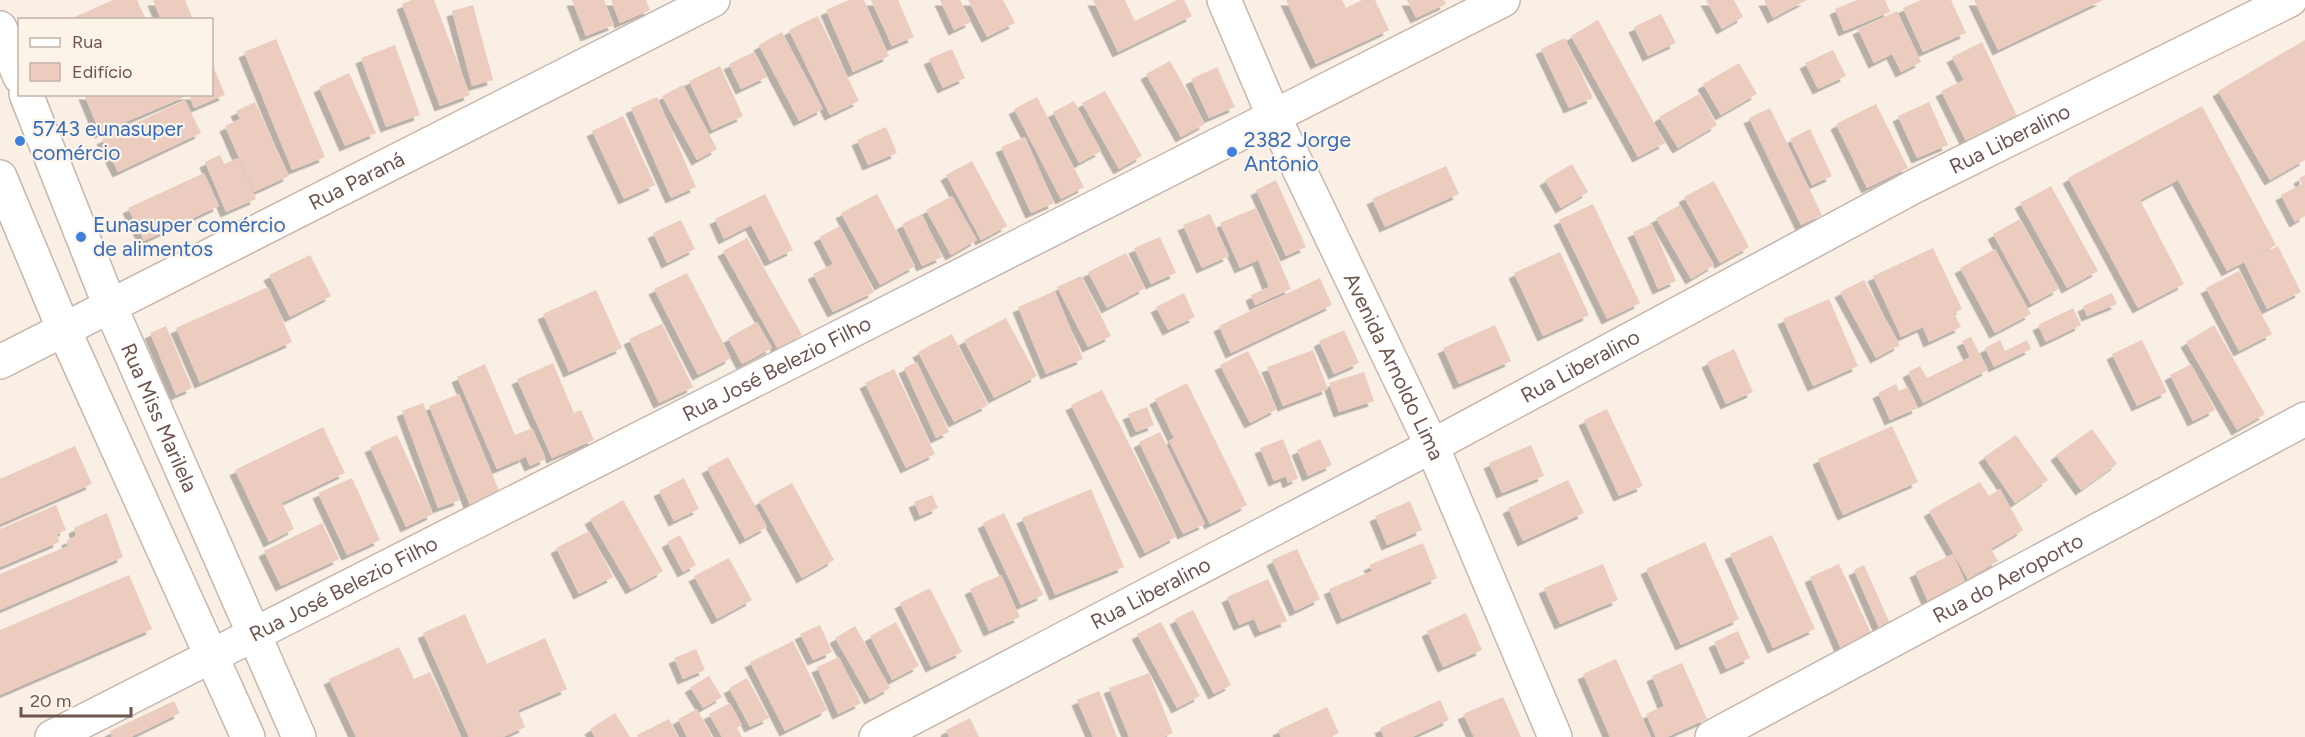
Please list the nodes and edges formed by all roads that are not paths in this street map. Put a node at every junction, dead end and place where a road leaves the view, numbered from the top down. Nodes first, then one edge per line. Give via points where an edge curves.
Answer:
1 (713, 0) edge
2 (1224, 0) edge
3 (1503, 0) edge
4 (2290, 0) edge
5 (0, 28) edge
6 (18, 72) edge
7 (27, 96) edge
8 (1274, 117) junction
9 (0, 177) edge
10 (110, 306) junction
11 (64, 330) junction
12 (0, 362) edge
13 (2305, 419) edge
14 (1432, 446) junction
15 (255, 633) junction
16 (212, 655) junction
17 (52, 737) edge
18 (248, 737) edge
19 (299, 737) edge
20 (876, 737) edge
21 (1555, 737) edge
22 (1712, 737) edge

1 - 10 street, Rua Paraná
2 - 8 street, Avenida Arnoldo Lima
3 - 8 street, Rua José Belezio Filho
4 - 14 street, Rua Liberalino via 1915,186
5 - 6 street
7 - 10 street, Rua Miss Marilela
8 - 14 street, Avenida Arnoldo Lima
8 - 15 street, Rua José Belezio Filho
9 - 11 street
10 - 11 street, Rua Paraná
10 - 15 street, Rua Miss Marilela
11 - 12 street, Rua Paraná
11 - 16 street
13 - 22 street, Rua do Aeroporto
14 - 20 street, Rua Liberalino
14 - 21 street, Avenida Arnoldo Lima
15 - 16 street, Rua José Belezio Filho
15 - 19 street, Rua Miss Marilela
16 - 17 street, Rua José Belezio Filho
16 - 18 street

